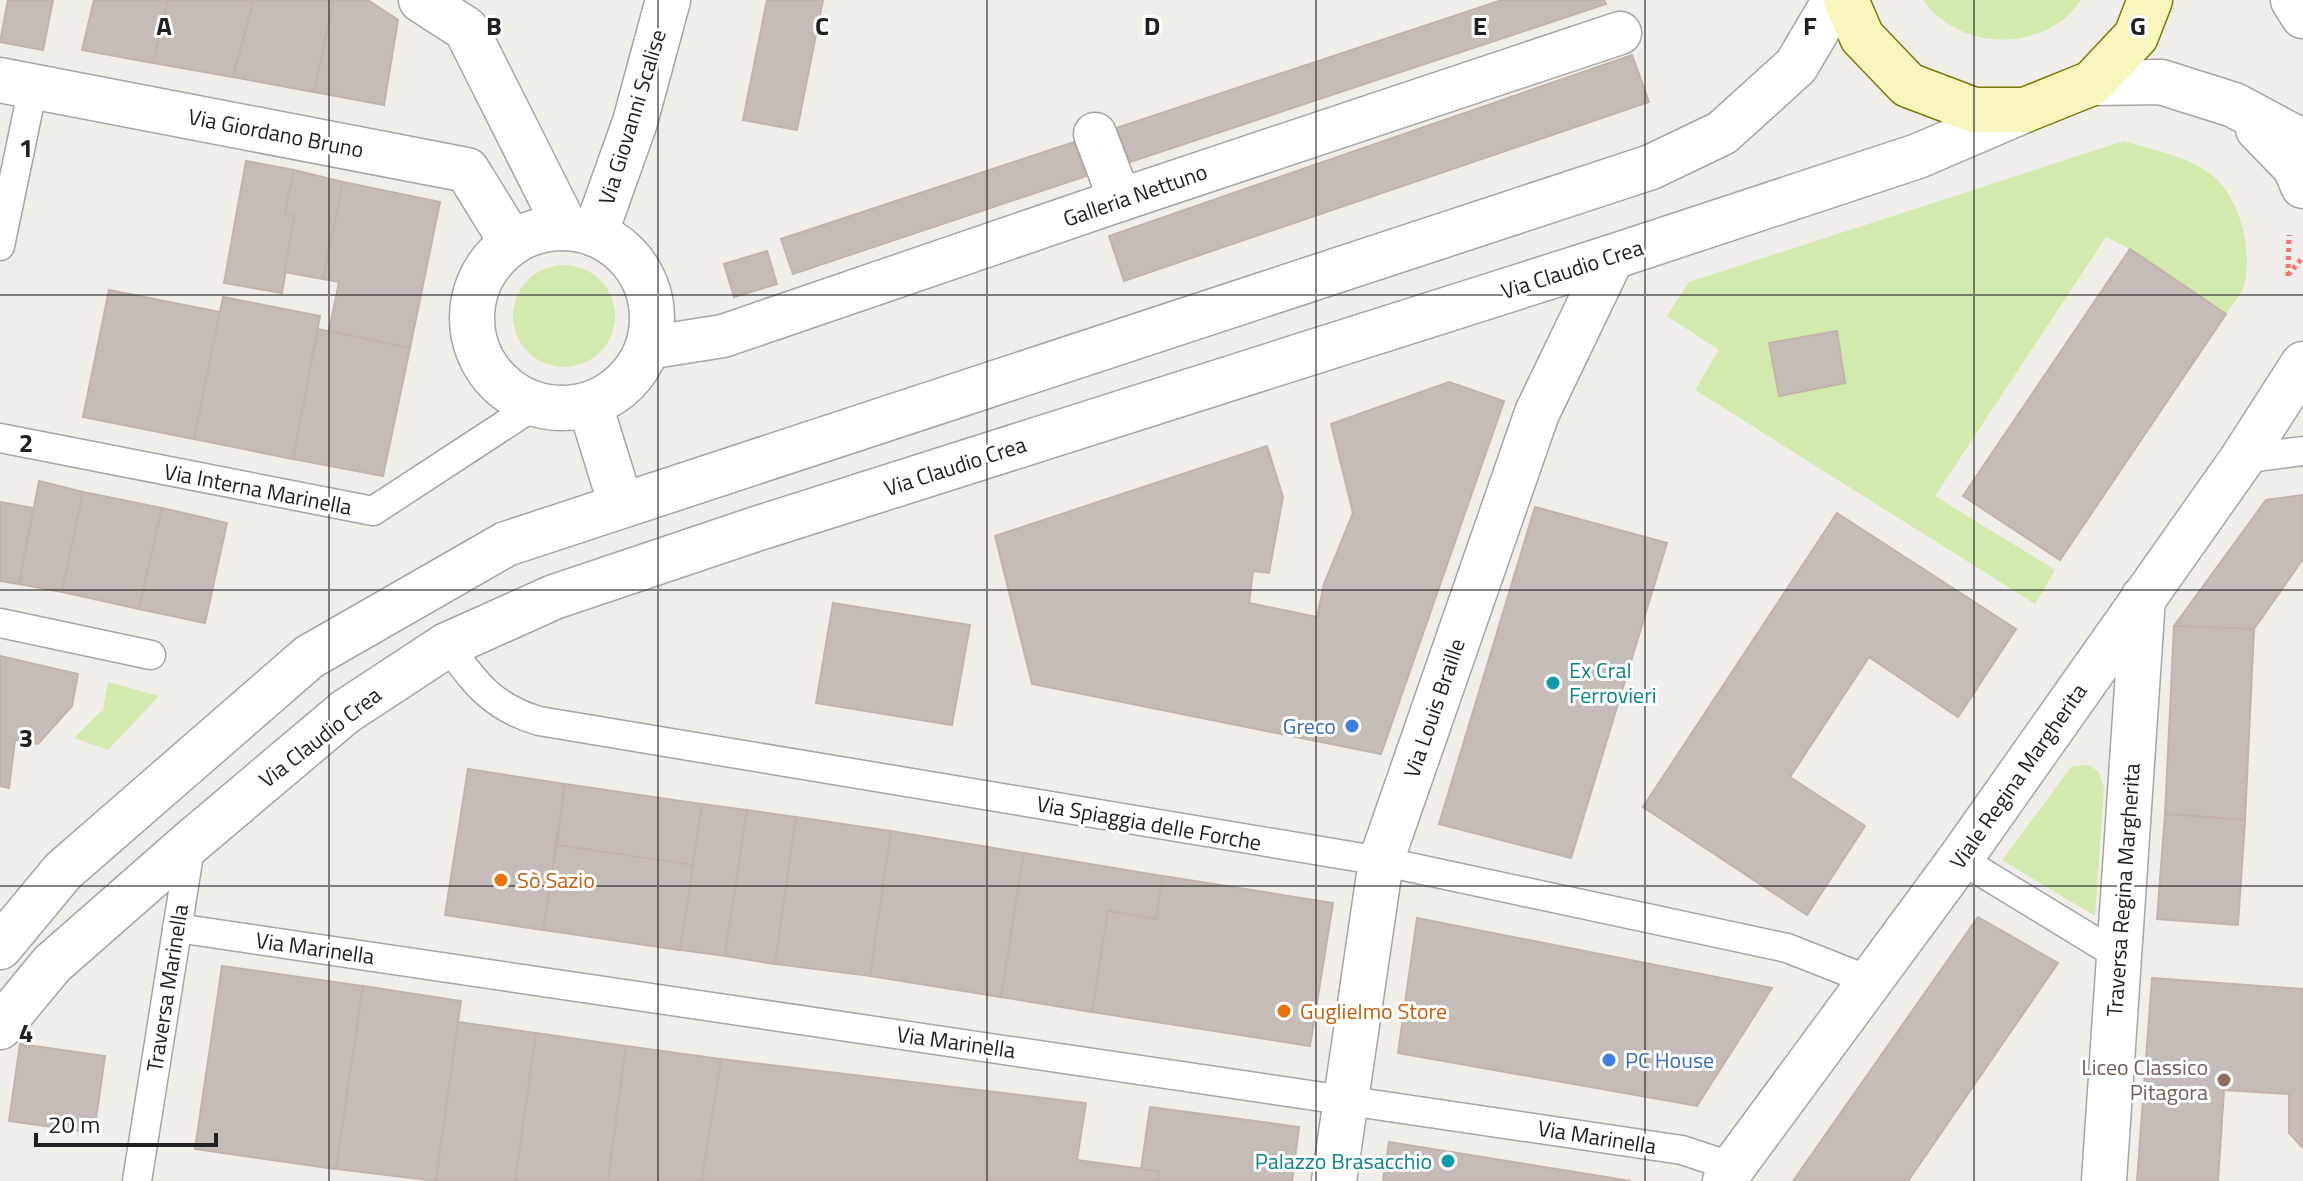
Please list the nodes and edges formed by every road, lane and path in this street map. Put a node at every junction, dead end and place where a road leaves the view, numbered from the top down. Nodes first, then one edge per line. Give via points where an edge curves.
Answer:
1 (421, 0) edge
2 (668, 0) edge
3 (1835, 0) edge
4 (1846, 0) edge
5 (2150, 0) edge
6 (2293, 0) edge
7 (2303, 16) edge
8 (1620, 33) dead end
9 (17, 83) edge
10 (2092, 83) junction
11 (2234, 105) junction
12 (2025, 110) junction
13 (1095, 134) dead end
14 (2303, 142) edge
15 (2303, 186) edge
16 (1120, 200) junction
17 (580, 231) junction
18 (512, 243) junction
19 (0, 246) edge
20 (1612, 257) junction
21 (2303, 257) edge
22 (2288, 276) dead end
23 (647, 348) junction
24 (2303, 364) edge
25 (535, 405) junction
26 (590, 405) junction
27 (0, 438) edge
28 (2303, 451) edge
29 (2242, 459) junction
30 (621, 505) junction
31 (2143, 598) junction
32 (0, 623) edge
33 (447, 645) junction
34 (151, 655) dead end
35 (191, 842) junction
36 (1960, 859) junction
37 (1381, 861) junction
38 (177, 928) junction
39 (0, 947) edge
40 (2119, 956) junction
41 (1871, 981) junction
42 (0, 1027) edge
43 (1345, 1099) junction
44 (1729, 1174) edge
45 (137, 1181) edge
46 (1334, 1181) edge
47 (2104, 1181) edge

1 - 17 street via 466,29
2 - 17 street, Via Giovanni Scalise via 635,122
3 - 30 street via 1796,66 1722,133 1651,167
4 - 12 main road via 1862,37 1908,85 1974,110
5 - 10 main road via 2136,36
6 - 7 street
8 - 16 street, Galleria Nettuno
9 - 18 street, Via Giordano Bruno via 467,170
9 - 19 lane
10 - 11 street via 2161,82
10 - 12 main road
11 - 14 street
11 - 15 street via 2295,167
12 - 20 street, Via Claudio Crea via 1918,156
13 - 16 street
16 - 23 street, Galleria Nettuno via 723,336
17 - 18 street via 535,232
17 - 23 street via 621,250 647,286 653,317
18 - 25 street via 490,263 476,291 476,345 485,366 506,390
20 - 33 street, Via Claudio Crea via 741,534 554,597
20 - 37 street, Via Louis Braille via 1537,413
21 - 22 path
23 - 26 street via 626,382
24 - 29 street, Viale Regina Margherita
25 - 26 street
25 - 27 lane, Via Interna Marinella via 373,511
26 - 30 street
28 - 29 lane
29 - 31 street, Viale Regina Margherita
30 - 39 street via 506,544 309,657 63,871
31 - 36 street, Viale Regina Margherita
31 - 40 street, Traversa Regina Margherita
32 - 34 lane
33 - 35 street, Via Claudio Crea via 345,712
33 - 37 lane, Via Spiaggia delle Forche via 492,699 539,721
35 - 38 lane, Traversa Marinella
35 - 42 street, Via Claudio Crea via 52,964
36 - 40 lane
36 - 41 street, Viale Regina Margherita
37 - 41 lane, Via Spiaggia delle Forche via 1787,948
37 - 43 street, Via Louis Braille
38 - 43 lane, Via Marinella
38 - 45 lane, Traversa Marinella
40 - 47 street, Traversa Regina Margherita
41 - 44 street, Viale Regina Margherita
43 - 44 lane, Via Marinella via 1682,1150
43 - 46 street, Via Louis Braille

